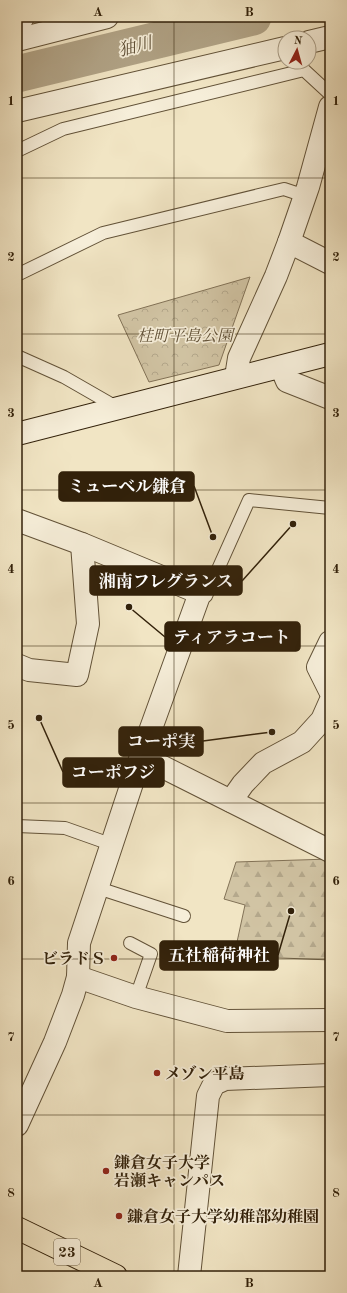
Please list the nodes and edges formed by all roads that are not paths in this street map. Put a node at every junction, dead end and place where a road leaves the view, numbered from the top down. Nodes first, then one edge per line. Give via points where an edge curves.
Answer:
1 (23, 17) edge
2 (107, 17) edge
3 (17, 23) edge
4 (330, 36) edge
5 (17, 40) edge
6 (317, 40) edge
7 (277, 50) edge
8 (330, 94) edge
9 (330, 106) edge
10 (17, 112) edge
11 (17, 150) edge
12 (305, 196) junction
13 (289, 242) junction
14 (330, 263) edge
15 (17, 275) edge
16 (330, 354) edge
17 (17, 356) edge
18 (281, 367) junction
19 (236, 377) junction
20 (330, 398) edge
21 (118, 408) junction
22 (17, 434) edge
23 (330, 508) edge
24 (17, 520) edge
25 (82, 544) junction
26 (200, 593) junction
27 (330, 642) edge
28 (17, 665) edge
29 (330, 691) edge
30 (330, 702) edge
31 (141, 756) junction
32 (232, 801) junction
33 (17, 826) edge
34 (112, 845) junction
35 (330, 851) edge
36 (98, 888) junction
37 (184, 916) dead end
38 (130, 943) dead end
39 (78, 977) junction
40 (136, 997) junction
41 (330, 1020) edge
42 (330, 1075) edge
43 (17, 1125) edge
44 (17, 1228) edge
45 (116, 1276) edge
46 (189, 1276) edge

1 - 3 street
2 - 5 street
4 - 6 street
7 - 10 street
8 - 11 lane via 304,70 63,129
9 - 12 street
12 - 13 street
12 - 15 lane via 284,189 103,233
13 - 14 street
13 - 19 street via 239,358
16 - 18 street
17 - 21 lane via 64,377
18 - 19 street
18 - 20 street via 287,381
19 - 21 street
21 - 22 street
23 - 26 lane via 249,500 206,596
24 - 25 street
25 - 26 street
25 - 28 street via 88,624 77,675 29,670
26 - 31 street
27 - 29 street via 318,667
30 - 32 street via 322,720 302,742 264,764 243,784
31 - 32 street
31 - 34 street
32 - 35 street
33 - 34 lane via 66,828
34 - 36 street
36 - 37 lane
36 - 39 street via 79,943
38 - 40 lane via 151,954
39 - 40 street
39 - 43 street via 55,1042
40 - 41 street via 227,1021
42 - 46 street via 225,1080 214,1084 208,1096
44 - 45 main road, 23

